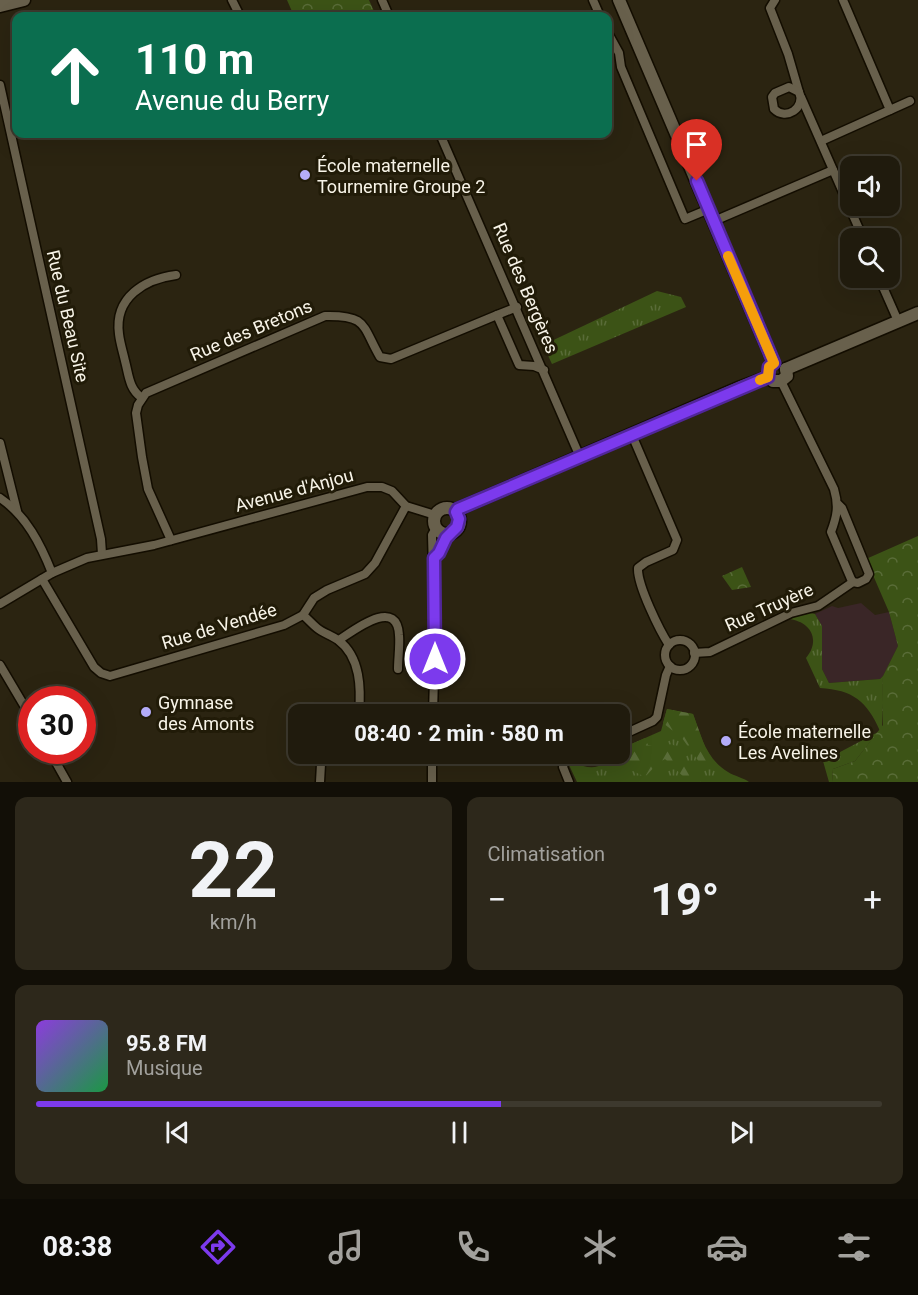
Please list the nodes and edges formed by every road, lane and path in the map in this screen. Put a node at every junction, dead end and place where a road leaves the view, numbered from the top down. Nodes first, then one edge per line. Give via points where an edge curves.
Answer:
1 (24, 0) edge
2 (620, 0) edge
3 (775, 0) edge
4 (843, 0) edge
5 (0, 6) edge
6 (612, 40) edge
7 (0, 85) edge
8 (910, 101) dead end
9 (890, 110) junction
10 (442, 138) edge
11 (821, 141) junction
12 (833, 170) junction
13 (711, 215) junction
14 (859, 228) edge
15 (177, 275) dead end
16 (883, 288) edge
17 (517, 307) junction
18 (918, 314) edge
19 (497, 315) junction
20 (898, 321) junction
21 (774, 363) junction
22 (786, 369) junction
23 (544, 370) junction
24 (768, 377) junction
25 (781, 381) junction
26 (142, 398) junction
27 (632, 435) junction
28 (0, 443) edge
29 (580, 457) junction
30 (0, 498) edge
31 (838, 504) junction
32 (406, 506) junction
33 (17, 512) junction
34 (456, 512) junction
35 (436, 521) junction
36 (451, 533) junction
37 (171, 540) junction
38 (102, 554) junction
39 (434, 558) junction
40 (52, 573) junction
41 (42, 579) junction
42 (853, 582) junction
43 (0, 604) edge
44 (303, 615) junction
45 (339, 640) junction
46 (669, 645) junction
47 (694, 653) junction
48 (0, 665) edge
49 (670, 666) junction
50 (398, 669) dead end
51 (18, 695) edge
52 (360, 704) edge
53 (433, 704) edge
54 (630, 731) edge
55 (57, 764) edge
56 (321, 764) edge
57 (432, 764) edge
58 (564, 764) edge
59 (68, 782) edge
60 (320, 782) edge
61 (432, 782) edge
62 (569, 782) edge

1 - 5 street
2 - 13 street
3 - 11 street via 770,8
4 - 9 street
6 - 13 street via 685,219
7 - 38 street, Rue du Beau Site
8 - 9 street
9 - 11 street
10 - 17 street, Rue des Bergères
11 - 12 street
12 - 13 street
12 - 14 street
13 - 21 street
15 - 26 street via 141,285 120,313 119,334 130,385
16 - 20 street
17 - 19 street
17 - 23 street, Rue des Bergères
18 - 20 street
19 - 23 street via 519,365
19 - 26 street, Rue des Bretons via 391,359 380,357 360,322 325,316 154,389
20 - 22 street
21 - 22 street
21 - 24 street via 769,367
22 - 25 street via 787,376
23 - 29 street, Rue des Bergères
24 - 25 street
24 - 27 street
25 - 31 street
26 - 37 street via 136,412 148,489
27 - 29 street
27 - 46 street via 677,540 673,550 641,564 638,574
28 - 33 street
29 - 34 street
30 - 33 street
31 - 42 street via 831,532
31 - 42 street via 868,574 862,582
32 - 35 street, Avenue d'Anjou
32 - 37 street, Avenue d'Anjou via 392,491 367,487
32 - 44 street, Rue de Vendée via 365,574 314,598
33 - 40 street
34 - 35 street via 444,508
34 - 36 street via 459,524
35 - 36 street via 442,533
35 - 39 street via 432,535
36 - 39 street
37 - 38 street, Avenue d'Anjou
38 - 40 street, Avenue d'Anjou
39 - 53 street
40 - 41 street, Avenue d'Anjou
41 - 43 street, Avenue d'Anjou
41 - 44 street, Rue de Vendée via 94,667 110,676 284,625
42 - 47 street, Rue Truyère via 818,606 791,613 710,652
44 - 45 street
45 - 50 street via 381,616 389,617 399,632
45 - 52 street via 359,678
46 - 47 street via 686,642
46 - 49 street via 666,658
47 - 49 street via 688,667 679,670
48 - 51 street
49 - 54 street via 657,717
55 - 59 street
56 - 60 street
57 - 61 street
58 - 62 street

